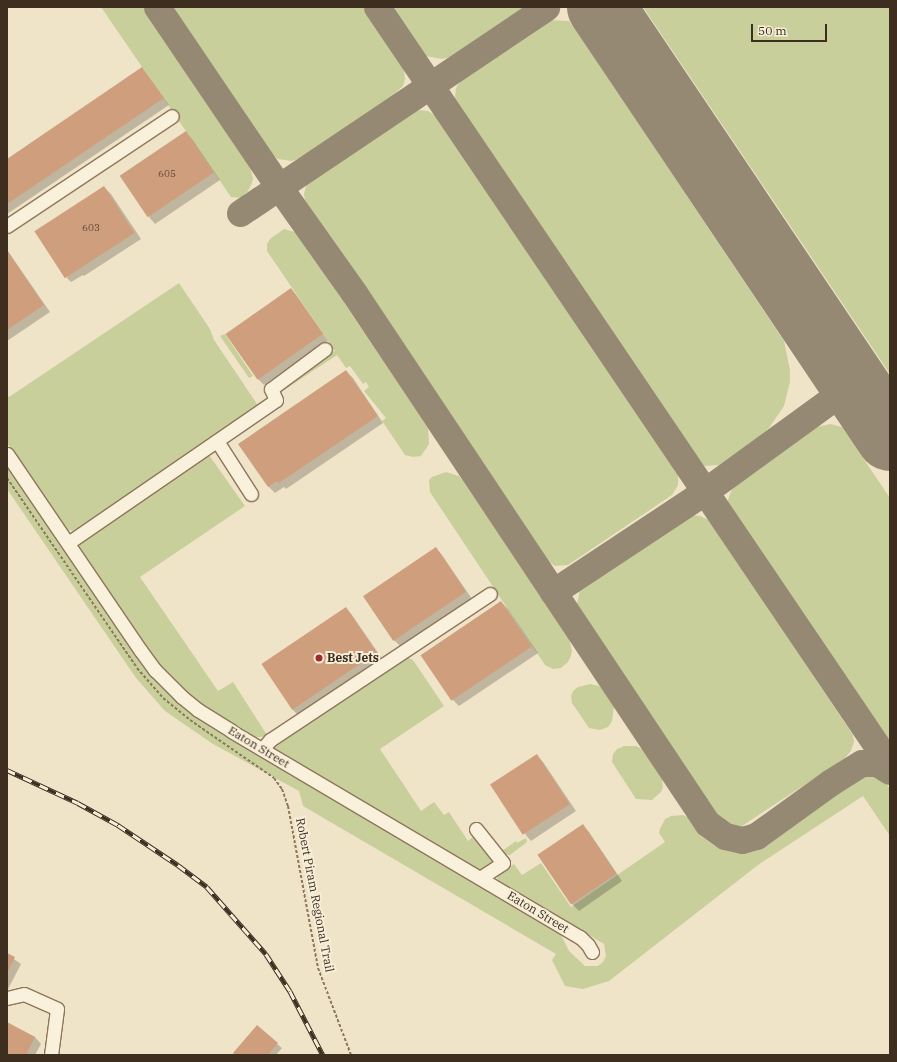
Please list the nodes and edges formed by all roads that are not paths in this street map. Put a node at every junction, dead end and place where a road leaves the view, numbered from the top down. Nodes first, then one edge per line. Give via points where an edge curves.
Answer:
1 (172, 116) dead end
2 (7, 226) edge
3 (325, 349) dead end
4 (216, 442) junction
5 (7, 454) edge
6 (252, 494) dead end
7 (68, 543) junction
8 (490, 594) dead end
9 (262, 749) junction
10 (476, 829) dead end
11 (480, 878) junction
12 (592, 952) dead end
13 (7, 998) edge
14 (51, 1055) edge

1 - 2 lane
3 - 4 lane via 270,389 276,400
4 - 6 lane
4 - 7 lane
5 - 7 lane, Eaton Street
7 - 9 lane, Eaton Street via 155,670 198,710
8 - 9 lane via 270,740
9 - 11 lane, Eaton Street
10 - 11 lane via 503,863
11 - 12 lane, Eaton Street via 580,937
13 - 14 lane via 24,994 57,1009

